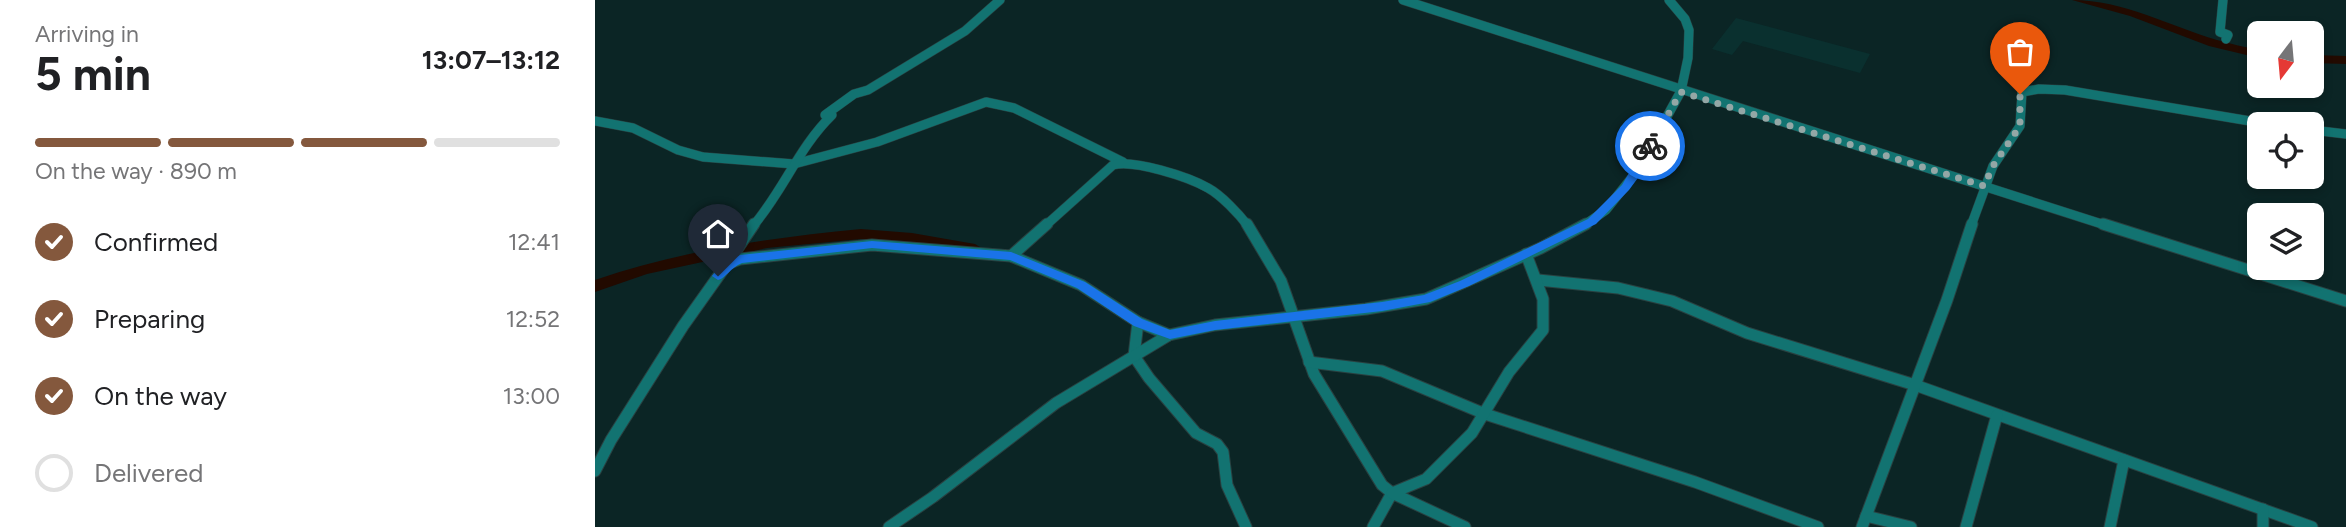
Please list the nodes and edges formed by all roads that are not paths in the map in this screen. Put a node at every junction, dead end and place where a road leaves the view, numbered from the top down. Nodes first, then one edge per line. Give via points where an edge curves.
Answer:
1 (1000, 0) edge
2 (1403, 0) edge
3 (1669, 0) edge
4 (2223, 0) edge
5 (2226, 39) dead end
6 (1681, 92) junction
7 (2247, 120) edge
8 (595, 121) edge
9 (2324, 131) edge
10 (2346, 134) edge
11 (1123, 162) junction
12 (794, 164) junction
13 (1984, 186) junction
14 (1526, 254) junction
15 (1011, 256) junction
16 (727, 264) junction
17 (1538, 280) junction
18 (2346, 301) edge
19 (1296, 317) junction
20 (1138, 322) junction
21 (1170, 335) junction
22 (1134, 356) junction
23 (1309, 362) junction
24 (1915, 385) junction
25 (1485, 414) junction
26 (1997, 415) junction
27 (2124, 460) junction
28 (595, 471) edge
29 (1392, 493) junction
30 (2263, 509) junction
31 (1864, 522) edge
32 (889, 527) edge
33 (1246, 527) edge
34 (1373, 527) edge
35 (1465, 527) edge
36 (1818, 527) edge
37 (1911, 527) edge
38 (1966, 527) edge
39 (2110, 527) edge
40 (2263, 527) edge
41 (2312, 527) edge

1 - 12 street via 955,37 825,115 832,116
2 - 6 street
3 - 6 street via 1689,30
4 - 5 street via 2220,33 2228,35
6 - 13 street
6 - 14 street via 1637,171 1606,210
7 - 13 street via 2036,88 2020,94 2020,126
8 - 12 street via 633,128 694,155
9 - 10 street
11 - 12 street via 1014,108 986,102 877,142
11 - 15 street via 1113,165
11 - 19 street via 1209,188 1246,223 1281,281
12 - 16 street
13 - 18 street
13 - 24 street
14 - 17 street
14 - 19 street via 1426,299
15 - 16 street via 872,245 767,255
15 - 20 street via 1081,285
16 - 28 street via 652,375
17 - 24 street via 1648,294 1759,337
17 - 25 street via 1543,330 1509,372
19 - 21 street
19 - 23 street
20 - 21 street
20 - 22 street
21 - 22 street
22 - 32 street via 1056,403
22 - 33 street via 1196,433 1223,452 1227,485
23 - 25 street via 1382,371
23 - 29 street via 1360,452
24 - 26 street
24 - 31 street
25 - 29 street via 1426,479
25 - 36 street
26 - 27 street
26 - 38 street
27 - 30 street
27 - 39 street
29 - 34 street
29 - 35 street
30 - 40 street
30 - 41 street
31 - 37 street

